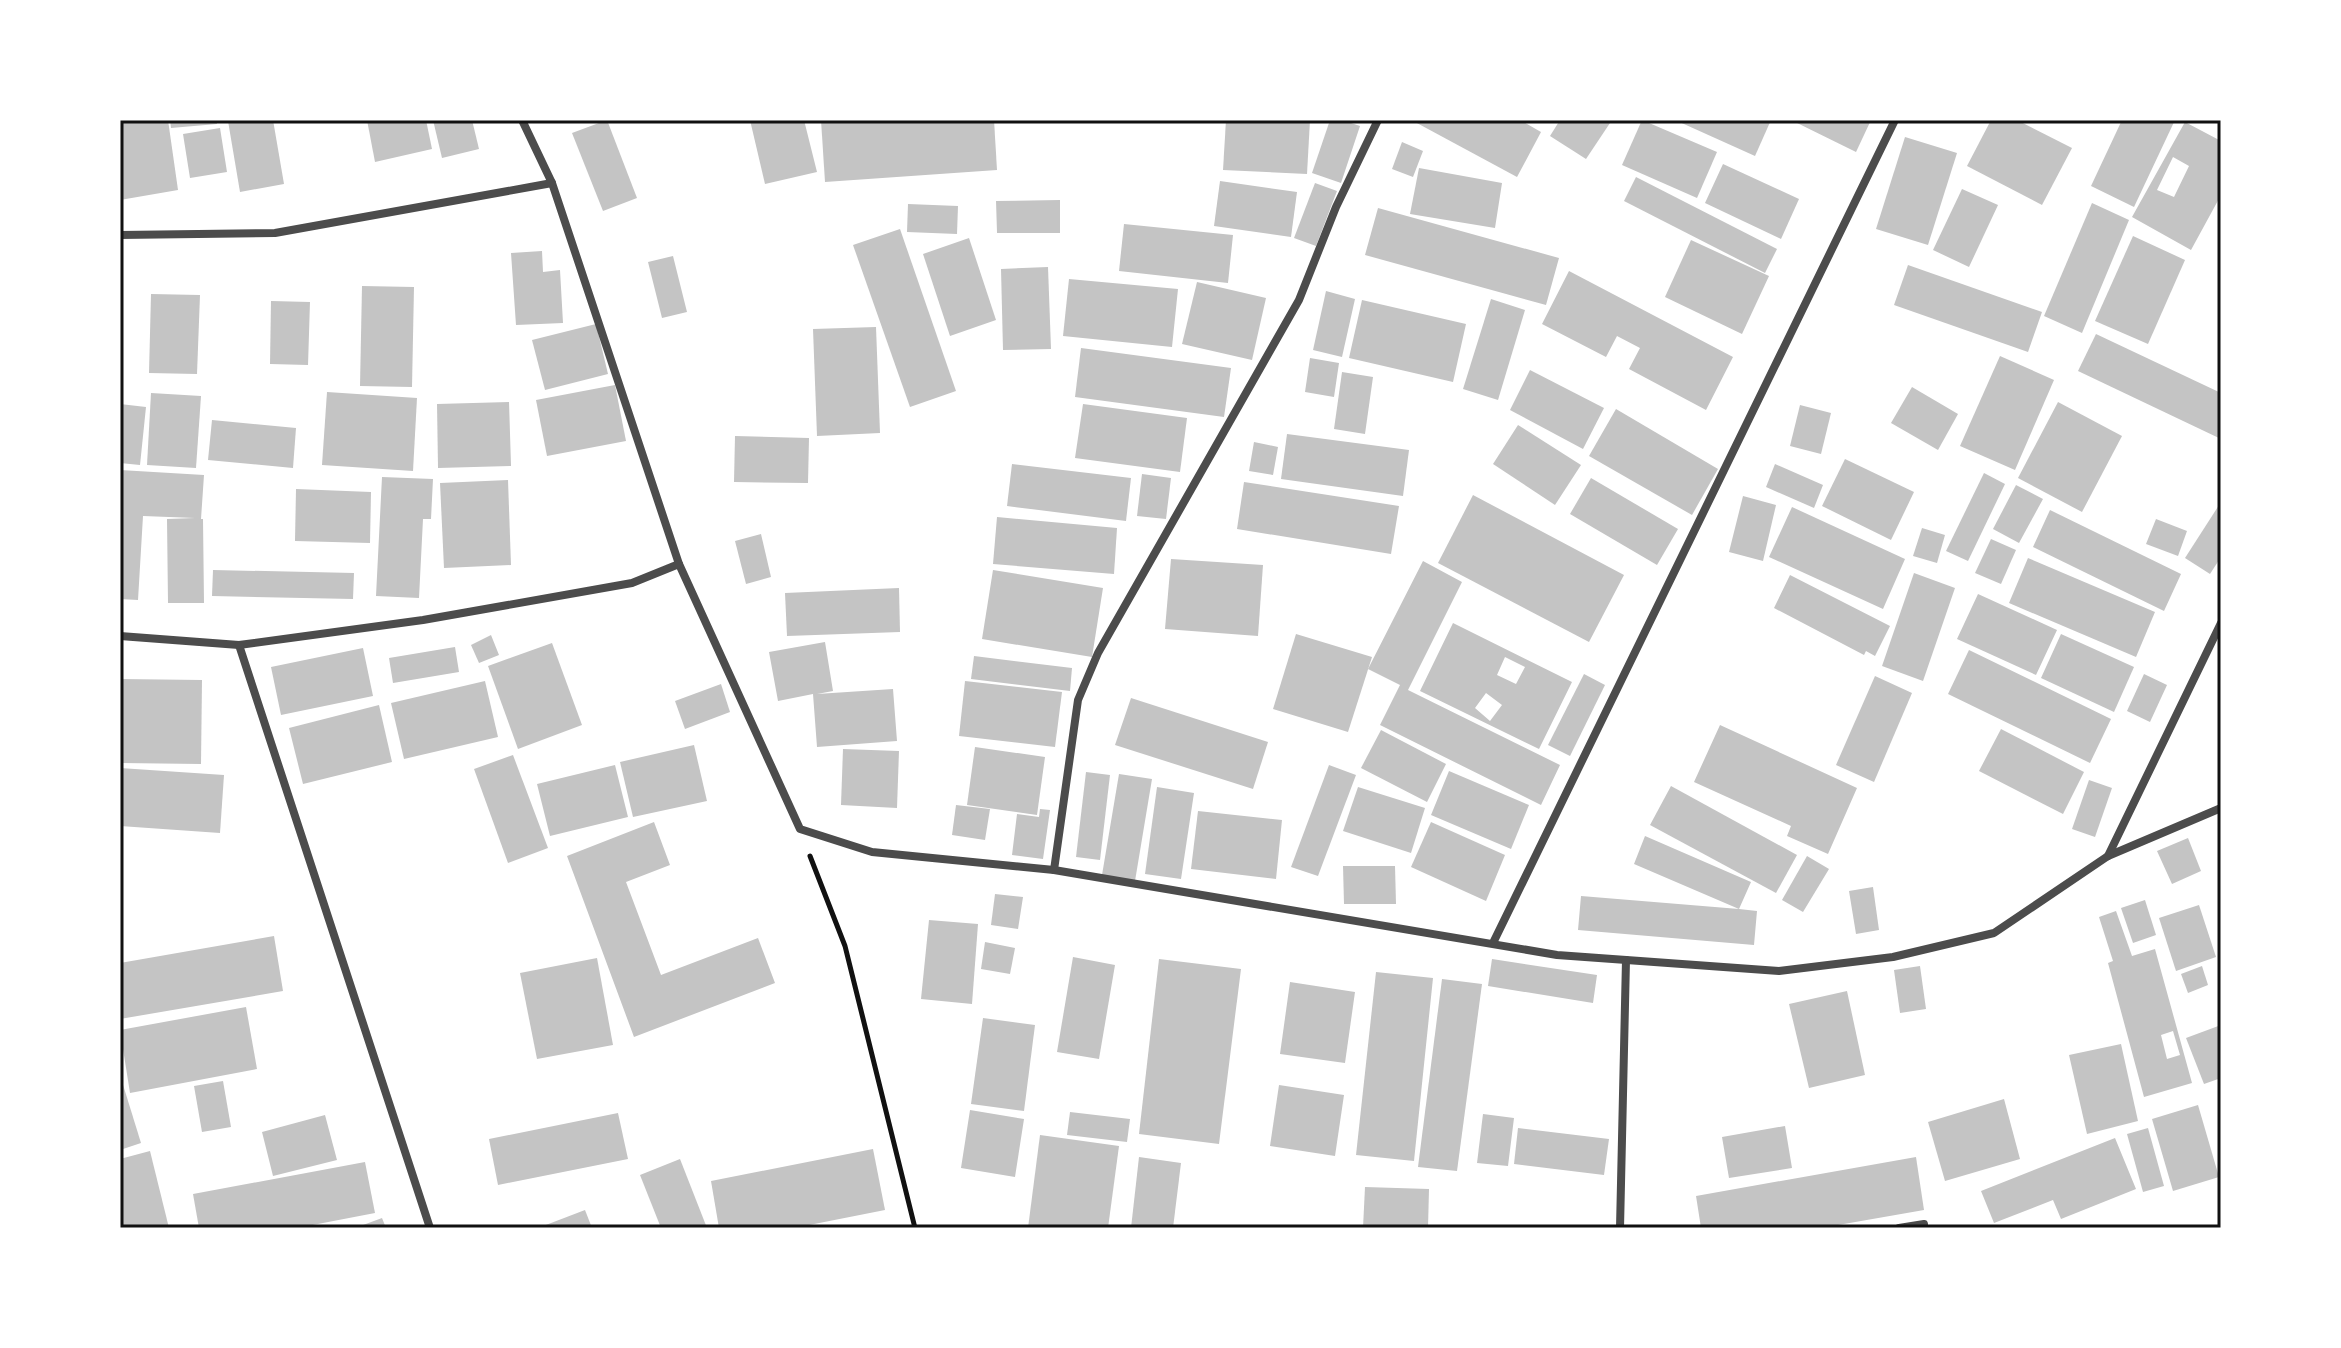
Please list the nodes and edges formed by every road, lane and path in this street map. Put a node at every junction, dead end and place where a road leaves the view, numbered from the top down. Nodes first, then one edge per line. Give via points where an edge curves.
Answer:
1 (522, 120) edge
2 (1378, 120) edge
3 (1895, 120) edge
4 (552, 183) junction
5 (120, 235) edge
6 (679, 564) junction
7 (2221, 623) edge
8 (120, 636) edge
9 (239, 645) junction
10 (2221, 808) edge
11 (800, 829) junction
12 (2108, 856) junction
13 (1054, 870) junction
14 (1493, 943) junction
15 (1626, 960) junction
16 (1924, 1224) dead end
17 (430, 1228) edge
18 (915, 1228) edge
19 (1620, 1228) edge
20 (1899, 1228) edge

1 - 4 street
2 - 13 street via 1299,300 1098,653 1078,700
3 - 14 street
4 - 5 street via 275,233
4 - 6 street
6 - 9 street via 632,583
6 - 11 street
7 - 12 street
8 - 9 street
9 - 17 street
10 - 12 street
11 - 13 street via 872,852
11 - 18 path via 845,946
12 - 15 street via 1994,933 1893,957 1779,971
13 - 14 street
14 - 15 street
15 - 19 street
16 - 20 street

